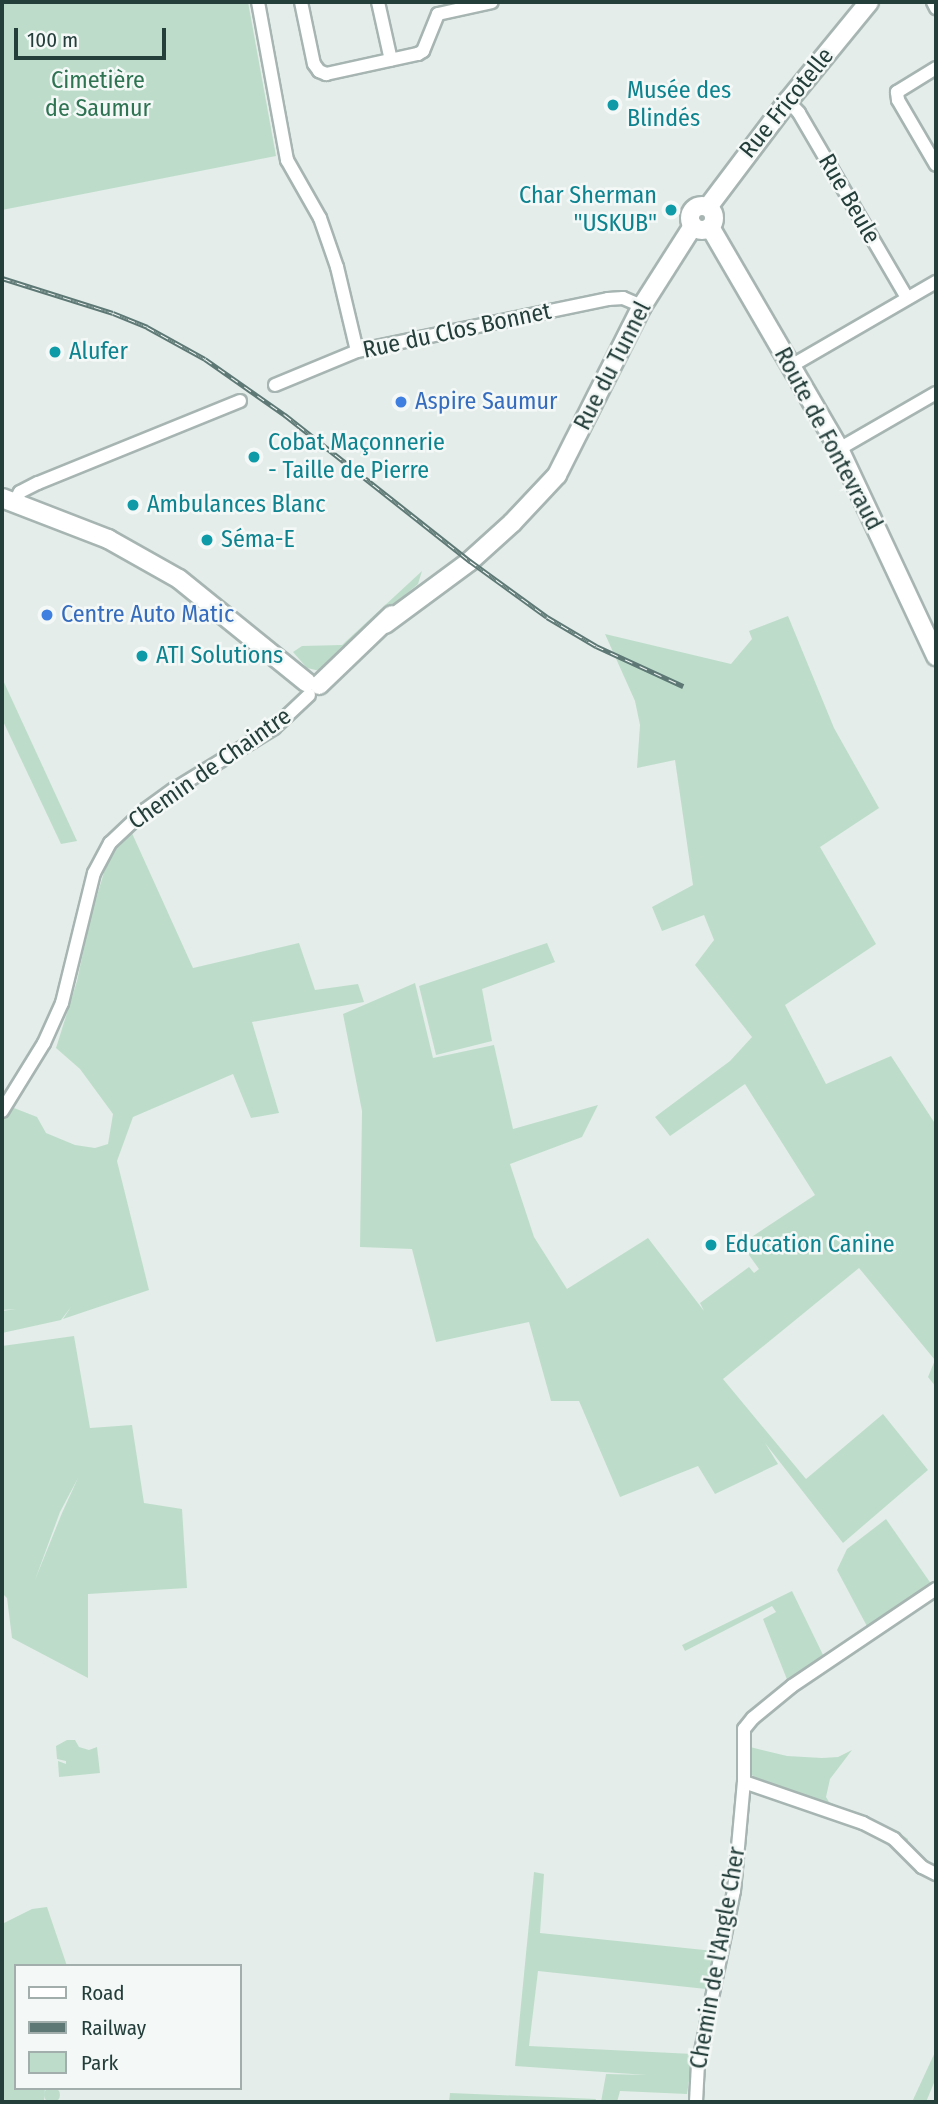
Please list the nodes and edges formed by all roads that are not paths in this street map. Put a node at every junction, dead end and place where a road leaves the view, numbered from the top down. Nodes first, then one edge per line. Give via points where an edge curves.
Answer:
1 (258, 2) edge
2 (301, 2) edge
3 (378, 2) edge
4 (489, 2) edge
5 (869, 2) edge
6 (933, 2) edge
7 (936, 8) edge
8 (391, 60) junction
9 (936, 68) edge
10 (788, 101) junction
11 (936, 165) edge
12 (701, 226) junction
13 (936, 282) edge
14 (907, 298) junction
15 (642, 306) junction
16 (357, 351) junction
17 (791, 366) junction
18 (275, 385) dead end
19 (936, 393) edge
20 (240, 401) dead end
21 (839, 449) junction
22 (8, 499) edge
23 (936, 656) edge
24 (311, 687) junction
25 (2, 1111) edge
26 (936, 1589) edge
27 (744, 1782) junction
28 (936, 1874) edge
29 (696, 2102) edge

1 - 16 street via 287,160 320,218
2 - 8 street via 318,71 326,74
3 - 8 street
4 - 8 street via 438,14 423,51
5 - 10 street, Rue Fricotelle
6 - 7 street
9 - 11 street via 897,92
10 - 12 street, Rue Fricotelle via 708,207 715,217
10 - 14 street, Rue Beule
12 - 15 street, Rue du Tunnel
12 - 17 street, Route de Fontevraud
13 - 14 street
14 - 17 street
15 - 16 street, Rue du Clos Bonnet via 623,298 608,299
15 - 24 street, Rue du Tunnel via 608,368 567,461 531,503 470,561
16 - 18 street, Rue du Clos Bonnet
17 - 21 street, Route de Fontevraud
19 - 21 street
20 - 22 street
21 - 23 street, Route de Fontevraud
22 - 24 street via 108,539 179,579
24 - 25 street, Chemin de Chaintre via 274,728 173,790 110,843 94,873 62,1003 44,1043
26 - 27 street, Chemin de l'Angle Cher via 792,1686 744,1729
27 - 28 street via 863,1823 894,1839 922,1867
27 - 29 street, Chemin de l'Angle Cher via 734,1891 698,2066

